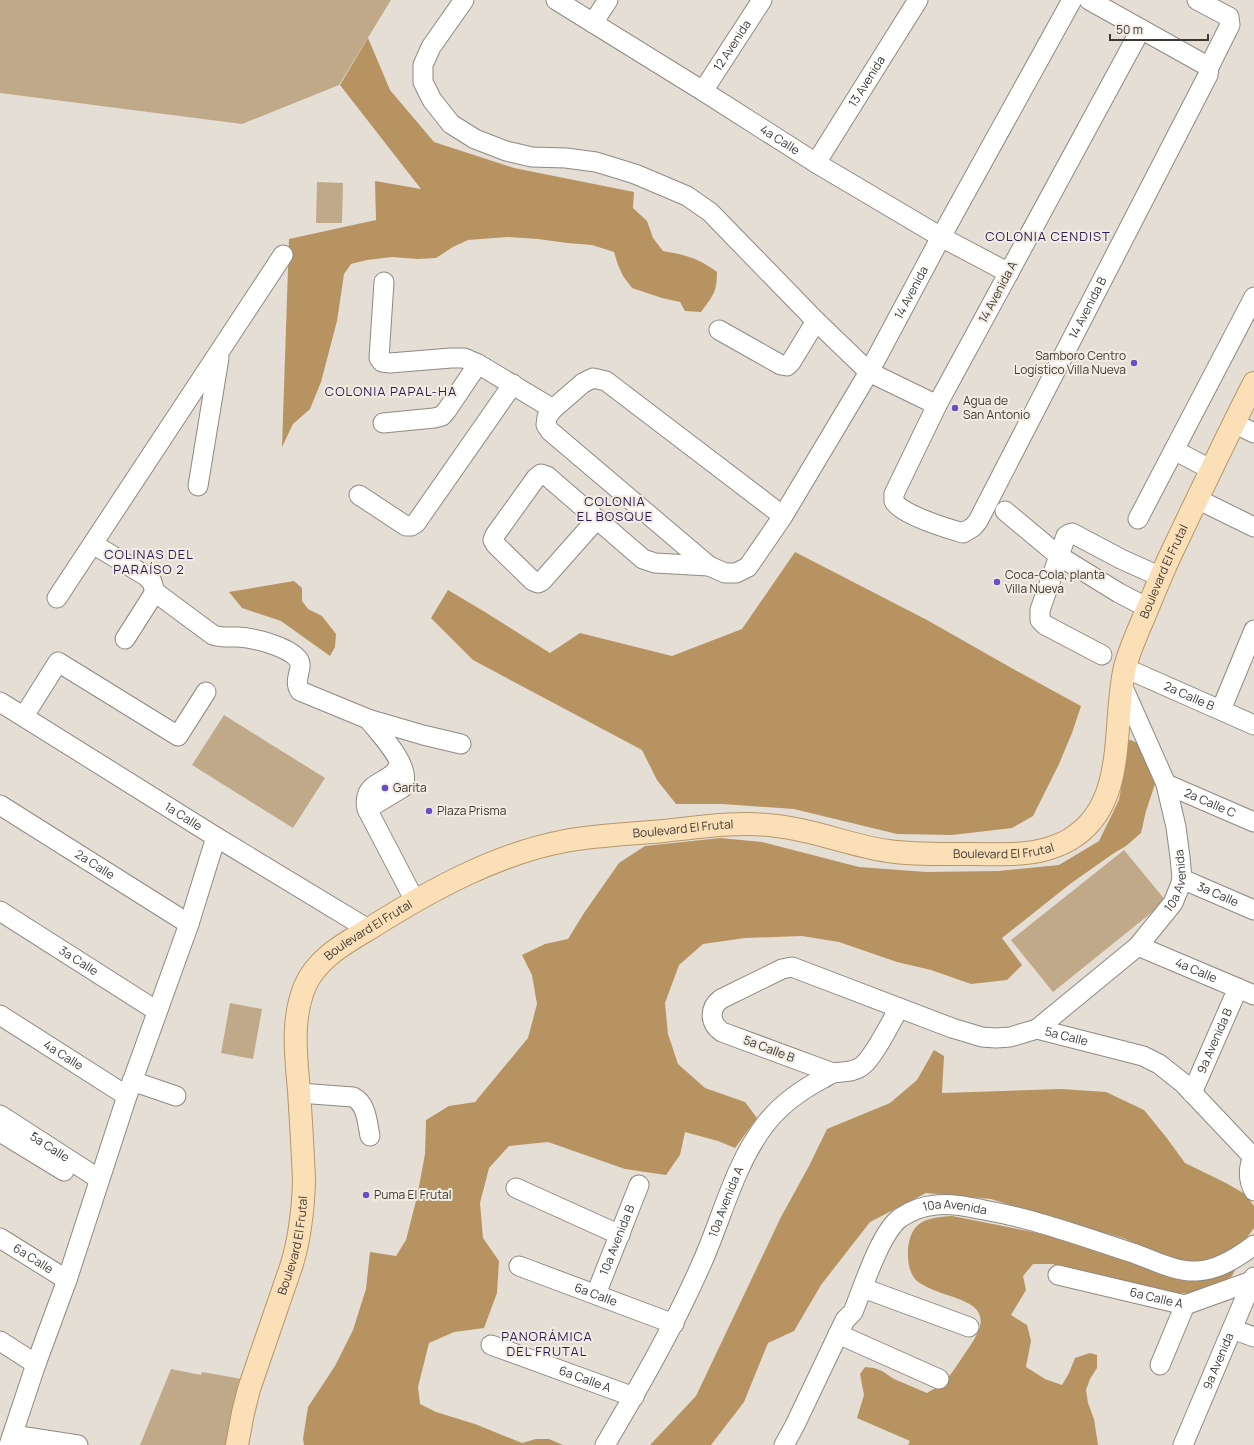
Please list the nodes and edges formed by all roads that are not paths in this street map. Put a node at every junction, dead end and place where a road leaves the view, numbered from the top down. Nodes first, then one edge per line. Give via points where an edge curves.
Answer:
1 (464, 0) edge
2 (556, 0) edge
3 (608, 0) edge
4 (762, 0) edge
5 (918, 0) edge
6 (1072, 0) edge
7 (1089, 0) edge
8 (1198, 0) edge
9 (594, 23) junction
10 (1141, 29) junction
11 (1209, 67) junction
12 (703, 91) junction
13 (816, 163) junction
14 (941, 237) junction
15 (283, 255) dead end
16 (1009, 273) junction
17 (384, 282) dead end
18 (1254, 297) edge
19 (816, 321) junction
20 (719, 330) dead end
21 (220, 350) junction
22 (478, 364) junction
23 (869, 372) junction
24 (513, 384) junction
25 (1254, 384) edge
26 (937, 405) junction
27 (553, 409) junction
28 (383, 423) dead end
29 (1234, 423) junction
30 (1254, 433) edge
31 (1174, 450) junction
32 (1212, 470) junction
33 (198, 486) dead end
34 (894, 494) joint
35 (359, 495) dead end
36 (1197, 499) junction
37 (1005, 511) dead end
38 (783, 516) junction
39 (1138, 519) dead end
40 (596, 520) junction
41 (1254, 527) edge
42 (92, 544) junction
43 (1059, 556) junction
44 (709, 566) junction
45 (1160, 577) junction
46 (155, 592) junction
47 (57, 598) dead end
48 (1148, 608) junction
49 (1254, 630) edge
50 (125, 639) dead end
51 (1102, 655) dead end
52 (1123, 676) junction
53 (206, 692) dead end
54 (2, 707) edge
55 (1221, 710) junction
56 (24, 716) junction
57 (368, 719) junction
58 (1254, 725) edge
59 (423, 735) junction
60 (461, 744) dead end
61 (398, 758) junction
62 (1166, 784) junction
63 (0, 805) edge
64 (1254, 822) edge
65 (216, 837) junction
66 (1182, 879) junction
67 (415, 901) junction
68 (1254, 910) edge
69 (0, 911) edge
70 (189, 924) junction
71 (368, 929) junction
72 (1138, 946) junction
73 (1246, 991) edge
74 (900, 1008) junction
75 (157, 1011) junction
76 (0, 1016) edge
77 (712, 1018) joint
78 (1037, 1029) junction
79 (833, 1073) junction
80 (130, 1088) junction
81 (299, 1093) junction
82 (1192, 1093) junction
83 (176, 1096) dead end
84 (0, 1115) edge
85 (0, 1132) edge
86 (370, 1136) dead end
87 (1253, 1155) edge
88 (97, 1184) junction
89 (639, 1185) dead end
90 (516, 1188) dead end
91 (1254, 1191) edge
92 (620, 1235) junction
93 (0, 1238) edge
94 (1254, 1245) edge
95 (519, 1266) dead end
96 (1058, 1275) dead end
97 (1253, 1279) edge
98 (67, 1280) junction
99 (862, 1288) junction
100 (596, 1294) junction
101 (1185, 1305) junction
102 (674, 1324) junction
103 (969, 1327) dead end
104 (1232, 1329) junction
105 (838, 1334) junction
106 (1254, 1337) edge
107 (0, 1341) edge
108 (492, 1345) dead end
109 (36, 1364) junction
110 (1160, 1365) dead end
111 (940, 1379) dead end
112 (634, 1397) junction
113 (8, 1441) edge
114 (52, 1443) edge
115 (78, 1445) edge
116 (237, 1445) edge
117 (605, 1445) edge
118 (784, 1445) edge
119 (1183, 1445) edge

1 - 19 street via 423,65 423,82 432,100 451,124 506,151 532,157 596,162 635,174 687,196 710,212
2 - 9 street, 4a Calle
3 - 9 street
4 - 12 street, 12 Avenida
5 - 13 street, 13 Avenida
6 - 14 street, 14 Avenida
7 - 10 street
8 - 11 street, 14 Avenida B via 1229,17 1230,25
9 - 12 street, 4a Calle
10 - 11 street
10 - 16 street, 14 Avenida A
11 - 34 street, 14 Avenida B via 1208,75 973,527 963,533 929,523 899,507 894,501
12 - 13 street, 4a Calle
13 - 14 street, 4a Calle
14 - 16 street, 4a Calle
14 - 23 street, 14 Avenida
15 - 21 street
16 - 26 street, 14 Avenida A
17 - 22 street via 379,358 382,362 464,358
18 - 31 street
19 - 20 street via 787,366
19 - 23 street
21 - 33 street
21 - 42 street
22 - 24 street
22 - 28 street via 442,416
23 - 26 street
23 - 38 street, 14 Avenida
24 - 27 street
24 - 35 street via 416,523 406,526
25 - 29 main road, Boulevard El Frutal
26 - 34 street, 14 Avenida A
27 - 38 street via 583,383 593,378 606,380
27 - 44 street via 546,424 550,431
29 - 30 street
29 - 32 main road, Boulevard El Frutal
31 - 32 street
31 - 39 street
32 - 36 main road, Boulevard El Frutal
36 - 41 street
36 - 45 main road, Boulevard El Frutal
37 - 43 street
38 - 44 street, 14 Avenida via 748,568 736,573 725,573
40 - 40 street via 548,476 541,474 531,484 493,540 532,581 538,583
40 - 44 street via 643,560
42 - 46 street via 146,576 152,582
42 - 47 street
43 - 45 street via 1066,536 1072,533
43 - 48 street
43 - 51 street via 1040,610 1040,620
45 - 48 main road, Boulevard El Frutal
46 - 50 street
46 - 57 street via 213,635 264,642 289,651 300,666 297,684 300,691
48 - 52 main road, Boulevard El Frutal
49 - 55 street
52 - 55 street, 2a Calle B
52 - 62 street, 10a Avenida
52 - 67 main road, Boulevard El Frutal via 1111,778 1103,804 1096,816 1076,836 1050,848 1023,853 911,853 872,848 782,826 712,826 567,841 545,846 483,867
53 - 56 street via 178,736 58,662
54 - 56 street, 1a Calle
55 - 58 street, 2a Calle B
56 - 65 street, 1a Calle
57 - 59 street
57 - 61 street
59 - 60 street
59 - 61 street
61 - 67 street via 406,777 402,788 368,811
62 - 64 street, 2a Calle C
62 - 66 street, 10a Avenida via 1176,827
63 - 70 street, 2a Calle
65 - 70 street
65 - 71 street, 1a Calle
66 - 68 street, 3a Calle
66 - 72 street, 10a Avenida via 1173,903
67 - 71 main road, Boulevard El Frutal
69 - 75 street, 3a Calle
70 - 75 street
71 - 81 main road, Boulevard El Frutal via 322,961 304,988 298,1008 295,1034
72 - 73 street, 4a Calle
72 - 78 street, 10a Avenida
73 - 82 street, 9a Avenida B
74 - 77 street, 5a Calle via 792,967 782,969 721,999 715,1005
74 - 78 street, 5a Calle via 982,1037 1010,1037
74 - 79 street, 10a Avenida A via 867,1062 853,1071
75 - 80 street
76 - 80 street, 4a Calle
77 - 79 street, 5a Calle B via 715,1026 722,1032
78 - 82 street, 5a Calle via 1143,1056 1160,1064
79 - 102 street, 10a Avenida A via 790,1099 772,1116 755,1138 738,1172 704,1258
80 - 83 street, 4a Calle
80 - 88 street
81 - 86 street via 359,1100 365,1109
81 - 116 main road, Boulevard El Frutal via 304,1182 297,1248 249,1388
82 - 87 street, 5a Calle
84 - 88 street, 5a Calle
85 - 88 street, 5a Calle
87 - 91 street, 5a Calle via 1248,1173
88 - 98 street
89 - 92 street, 10a Avenida B
90 - 92 street
92 - 100 street, 10a Avenida B
93 - 98 street, 6a Calle
94 - 99 street, 10a Avenida via 1216,1267 1185,1271 1029,1220 965,1206 937,1205 912,1211 890,1227
95 - 100 street, 6a Calle
96 - 101 street, 6a Calle A
97 - 101 street, 6a Calle A
97 - 104 street, 9a Avenida
98 - 109 street
99 - 103 street
99 - 105 street, 10a Avenida via 852,1312
100 - 102 street, 6a Calle
101 - 110 street
102 - 112 street, 10a Avenida A
104 - 106 street
104 - 119 street, 9a Avenida
105 - 111 street
105 - 118 street, 10a Avenida
107 - 109 street
108 - 112 street, 6a Calle A
109 - 113 street
112 - 117 street, 10a Avenida A
113 - 114 street
114 - 115 street

